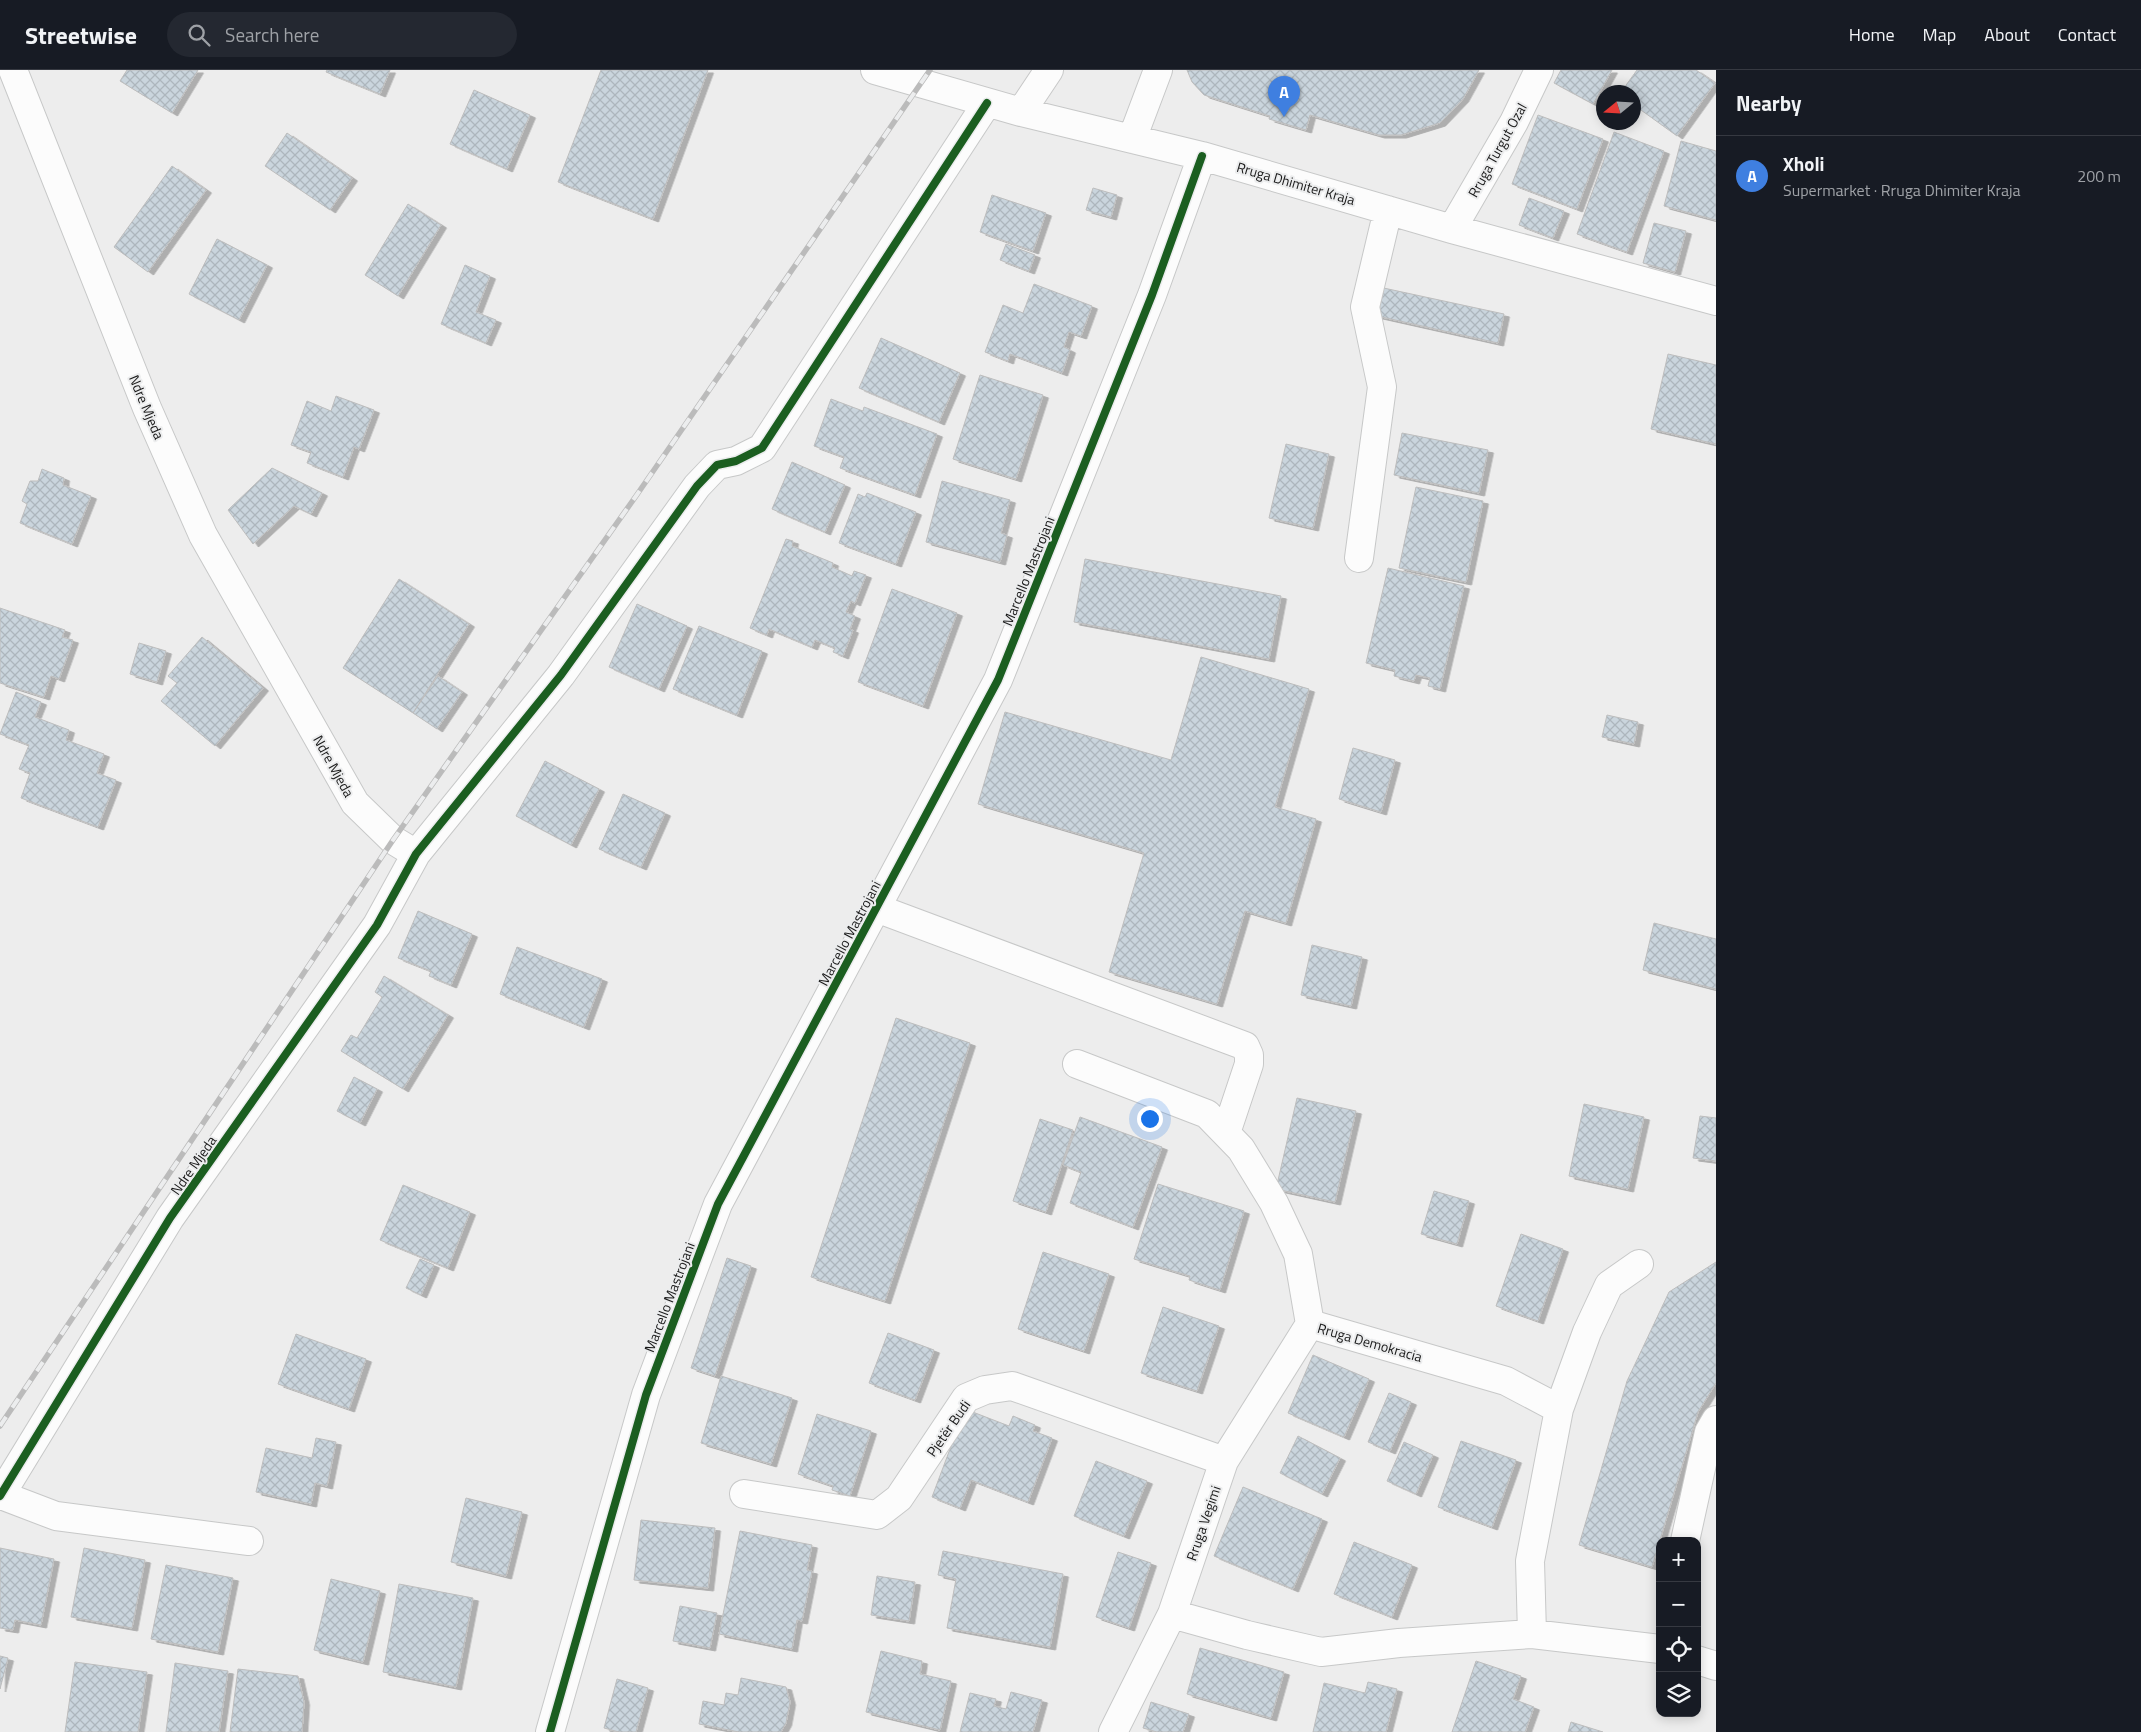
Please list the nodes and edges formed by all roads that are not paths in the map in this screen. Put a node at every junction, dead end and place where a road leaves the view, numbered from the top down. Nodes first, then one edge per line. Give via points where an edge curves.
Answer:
1 (13, 70) edge
2 (875, 70) edge
3 (1049, 70) edge
4 (1158, 70) edge
5 (1539, 70) edge
6 (987, 102) junction
7 (1021, 112) junction
8 (1132, 139) junction
9 (1202, 156) junction
10 (1388, 210) junction
11 (1452, 229) junction
12 (1716, 301) edge
13 (1359, 558) dead end
14 (416, 854) junction
15 (876, 908) junction
16 (1077, 1064) dead end
17 (1226, 1133) junction
18 (1639, 1264) dead end
19 (1310, 1324) junction
20 (1559, 1410) junction
21 (1716, 1420) edge
22 (1224, 1461) junction
23 (744, 1494) dead end
24 (0, 1495) edge
25 (1686, 1537) edge
26 (249, 1541) dead end
27 (1172, 1614) junction
28 (1532, 1634) junction
29 (1656, 1649) edge
30 (1701, 1661) edge
31 (1716, 1666) edge
32 (550, 1732) edge
33 (1113, 1732) edge

1 - 14 street, Ndre Mjeda via 147,408 203,535 355,803 393,840
2 - 6 street, Rruga Dhimiter Kraja
3 - 7 street
4 - 8 street
5 - 11 street, Rruga Turgut Ozal via 1514,122
6 - 7 street, Rruga Dhimiter Kraja
6 - 14 street via 762,448 718,465 697,486 555,682
7 - 8 street, Rruga Dhimiter Kraja
8 - 9 street, Rruga Dhimiter Kraja
9 - 10 street, Rruga Dhimiter Kraja
9 - 15 street, Marcello Mastrojani via 1152,295 998,680
10 - 11 street, Rruga Dhimiter Kraja
10 - 13 street via 1365,307 1382,388
11 - 12 street, Rruga Dhimiter Kraja
14 - 24 street, Ndre Mjeda via 377,925 170,1218
15 - 17 street via 1245,1046 1249,1064
15 - 32 street, Marcello Mastrojani via 718,1204 691,1272 646,1395
16 - 17 street, Rruga Demokracia via 1207,1114
17 - 19 street, Rruga Demokracia via 1241,1148 1274,1203 1298,1254
18 - 20 street via 1609,1285 1587,1332
19 - 20 street, Rruga Demokracia via 1506,1381
19 - 22 street, Rruga Vegimi
20 - 28 street via 1530,1561
21 - 25 street via 1709,1432
22 - 23 street, Pjetër Budi via 1012,1386 985,1390 966,1398 899,1498 877,1514
22 - 27 street, Rruga Vegimi
24 - 26 street via 56,1516
27 - 28 street via 1321,1652
27 - 33 street, Rruga Vegimi
28 - 29 street
30 - 31 street

